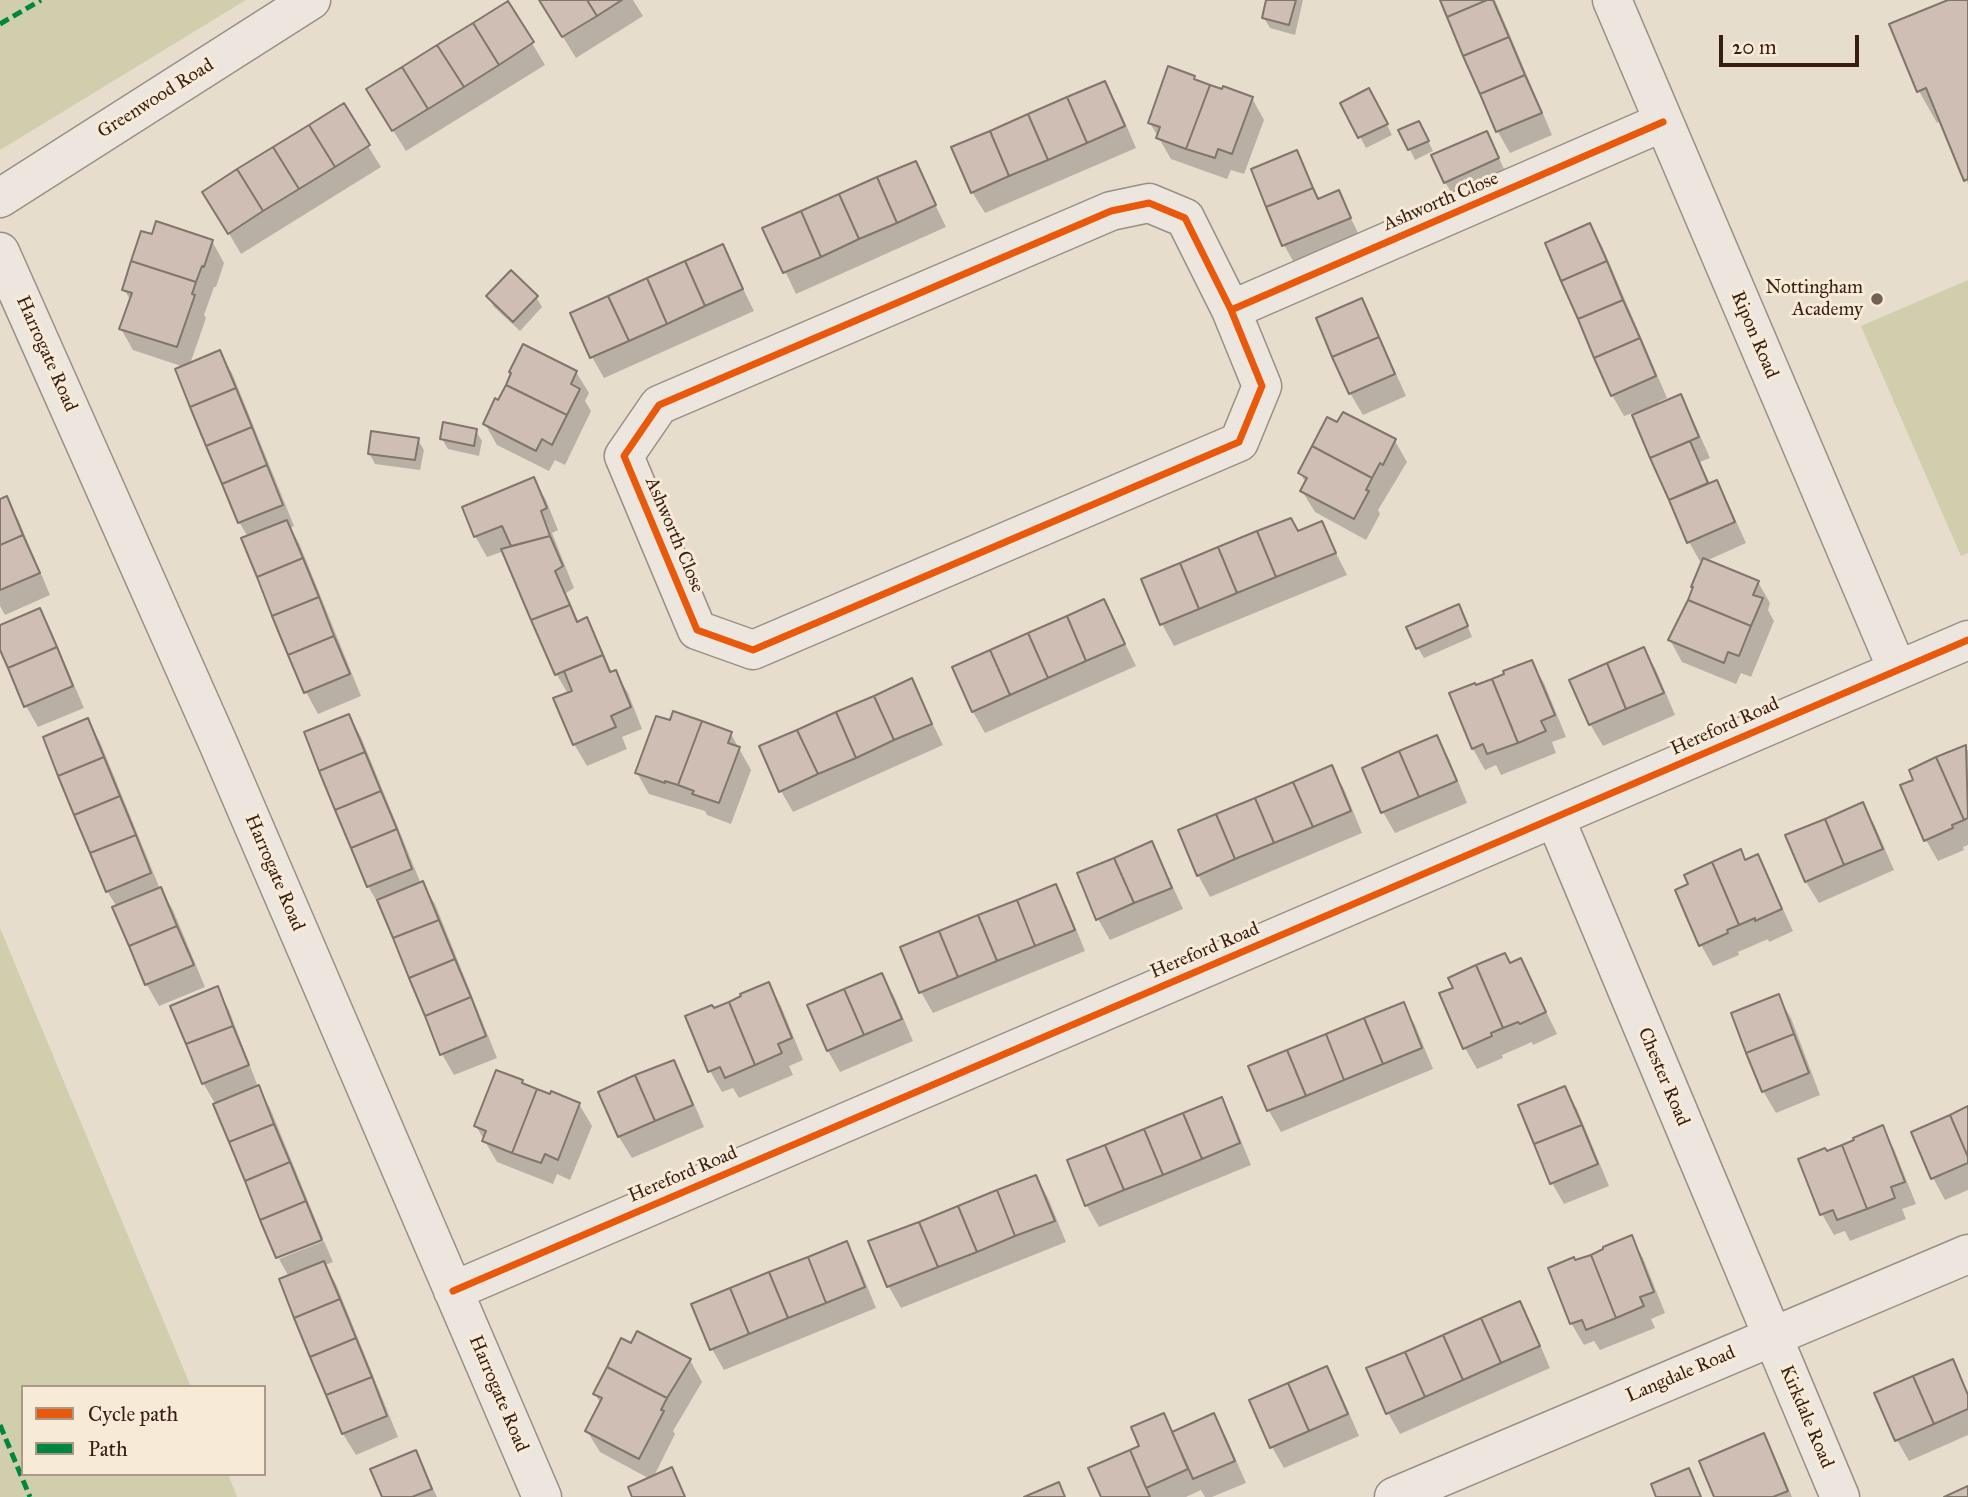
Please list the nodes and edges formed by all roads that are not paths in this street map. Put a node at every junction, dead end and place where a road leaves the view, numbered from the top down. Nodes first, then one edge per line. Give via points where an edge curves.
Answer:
1 (311, 0) edge
2 (1612, 0) edge
3 (1663, 122) junction
4 (0, 198) edge
5 (0, 252) edge
6 (1231, 310) junction
7 (1968, 640) edge
8 (1897, 669) junction
9 (1555, 818) junction
10 (1968, 1254) edge
11 (453, 1291) junction
12 (1771, 1337) junction
13 (542, 1497) edge
14 (1394, 1497) edge
15 (1840, 1497) edge

1 - 4 street, Greenwood Road
2 - 3 street, Ripon Road
3 - 6 street, Ashworth Close
3 - 8 street, Ripon Road
5 - 11 street, Harrogate Road via 218,743
6 - 6 street, Ashworth Close via 1262,386 1239,442 753,650 697,629 624,456 659,405 1111,211 1149,203 1185,218
7 - 8 street, Hereford Road
8 - 9 street, Hereford Road
9 - 11 street, Hereford Road
9 - 12 street, Chester Road
10 - 12 street, Langdale Road
11 - 13 street, Harrogate Road
12 - 14 street, Langdale Road
12 - 15 street, Kirkdale Road

